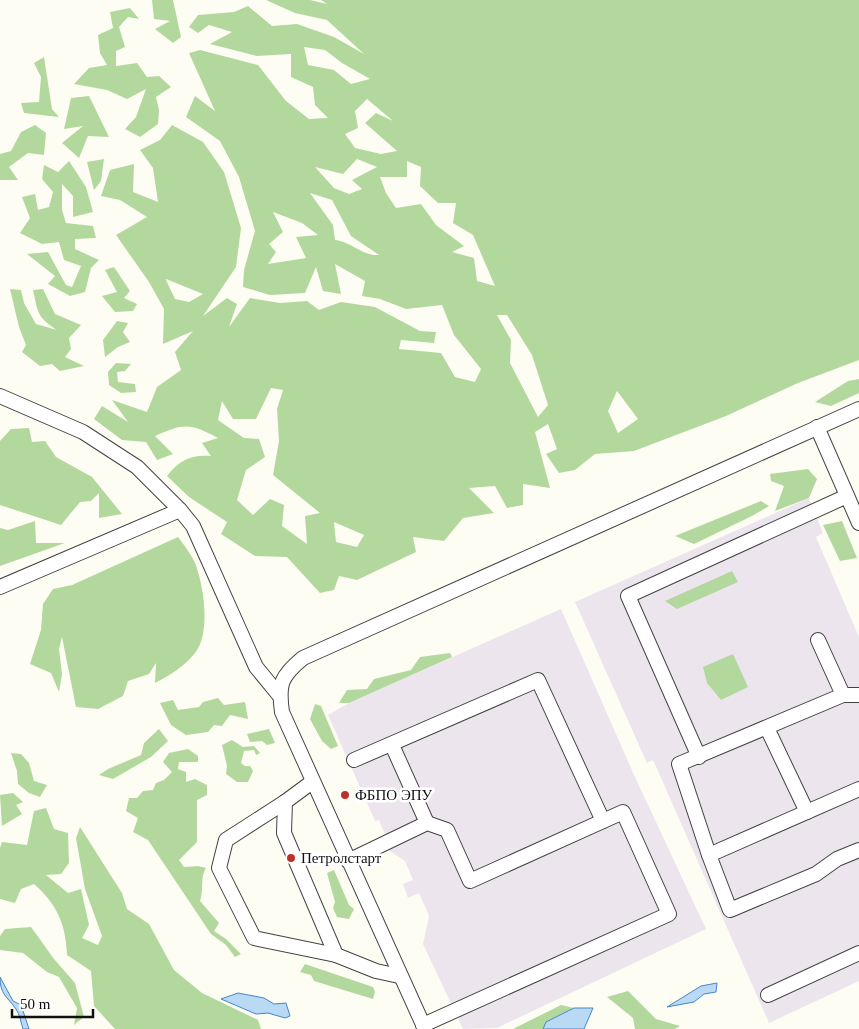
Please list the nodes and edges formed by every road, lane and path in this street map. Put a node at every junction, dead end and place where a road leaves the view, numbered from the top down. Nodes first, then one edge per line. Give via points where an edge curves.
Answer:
1 (0, 396) edge
2 (859, 409) edge
3 (817, 427) junction
4 (847, 496) junction
5 (180, 510) junction
6 (858, 518) edge
7 (0, 587) edge
8 (818, 640) dead end
9 (279, 695) junction
10 (842, 695) junction
11 (859, 695) edge
12 (767, 728) junction
13 (392, 745) junction
14 (699, 757) junction
15 (354, 760) dead end
16 (312, 782) junction
17 (859, 789) edge
18 (285, 802) junction
19 (807, 812) junction
20 (603, 821) junction
21 (427, 823) junction
22 (859, 850) edge
23 (709, 855) junction
24 (348, 862) junction
25 (859, 953) edge
26 (336, 955) junction
27 (399, 976) junction
28 (768, 995) dead end
29 (424, 1027) edge

1 - 5 street via 82,432 137,467
2 - 3 street
3 - 4 street
3 - 9 street via 302,658 281,681
4 - 6 street
4 - 14 street via 628,596
5 - 7 street
5 - 9 street via 193,526 256,667
8 - 10 street
9 - 16 street via 282,712
10 - 11 street
10 - 12 street
12 - 14 street
12 - 19 street
13 - 15 street
13 - 20 street via 538,680
13 - 21 street
14 - 23 street via 679,764
16 - 18 street
16 - 24 street
17 - 19 street
18 - 26 street via 284,833
18 - 26 street via 226,840 219,868 254,938
19 - 23 street
20 - 21 street via 470,881 447,830
20 - 29 street via 623,812 669,914
21 - 24 street
22 - 23 street via 837,859 816,874 730,910
24 - 27 street
25 - 28 street
26 - 27 street
27 - 29 street

